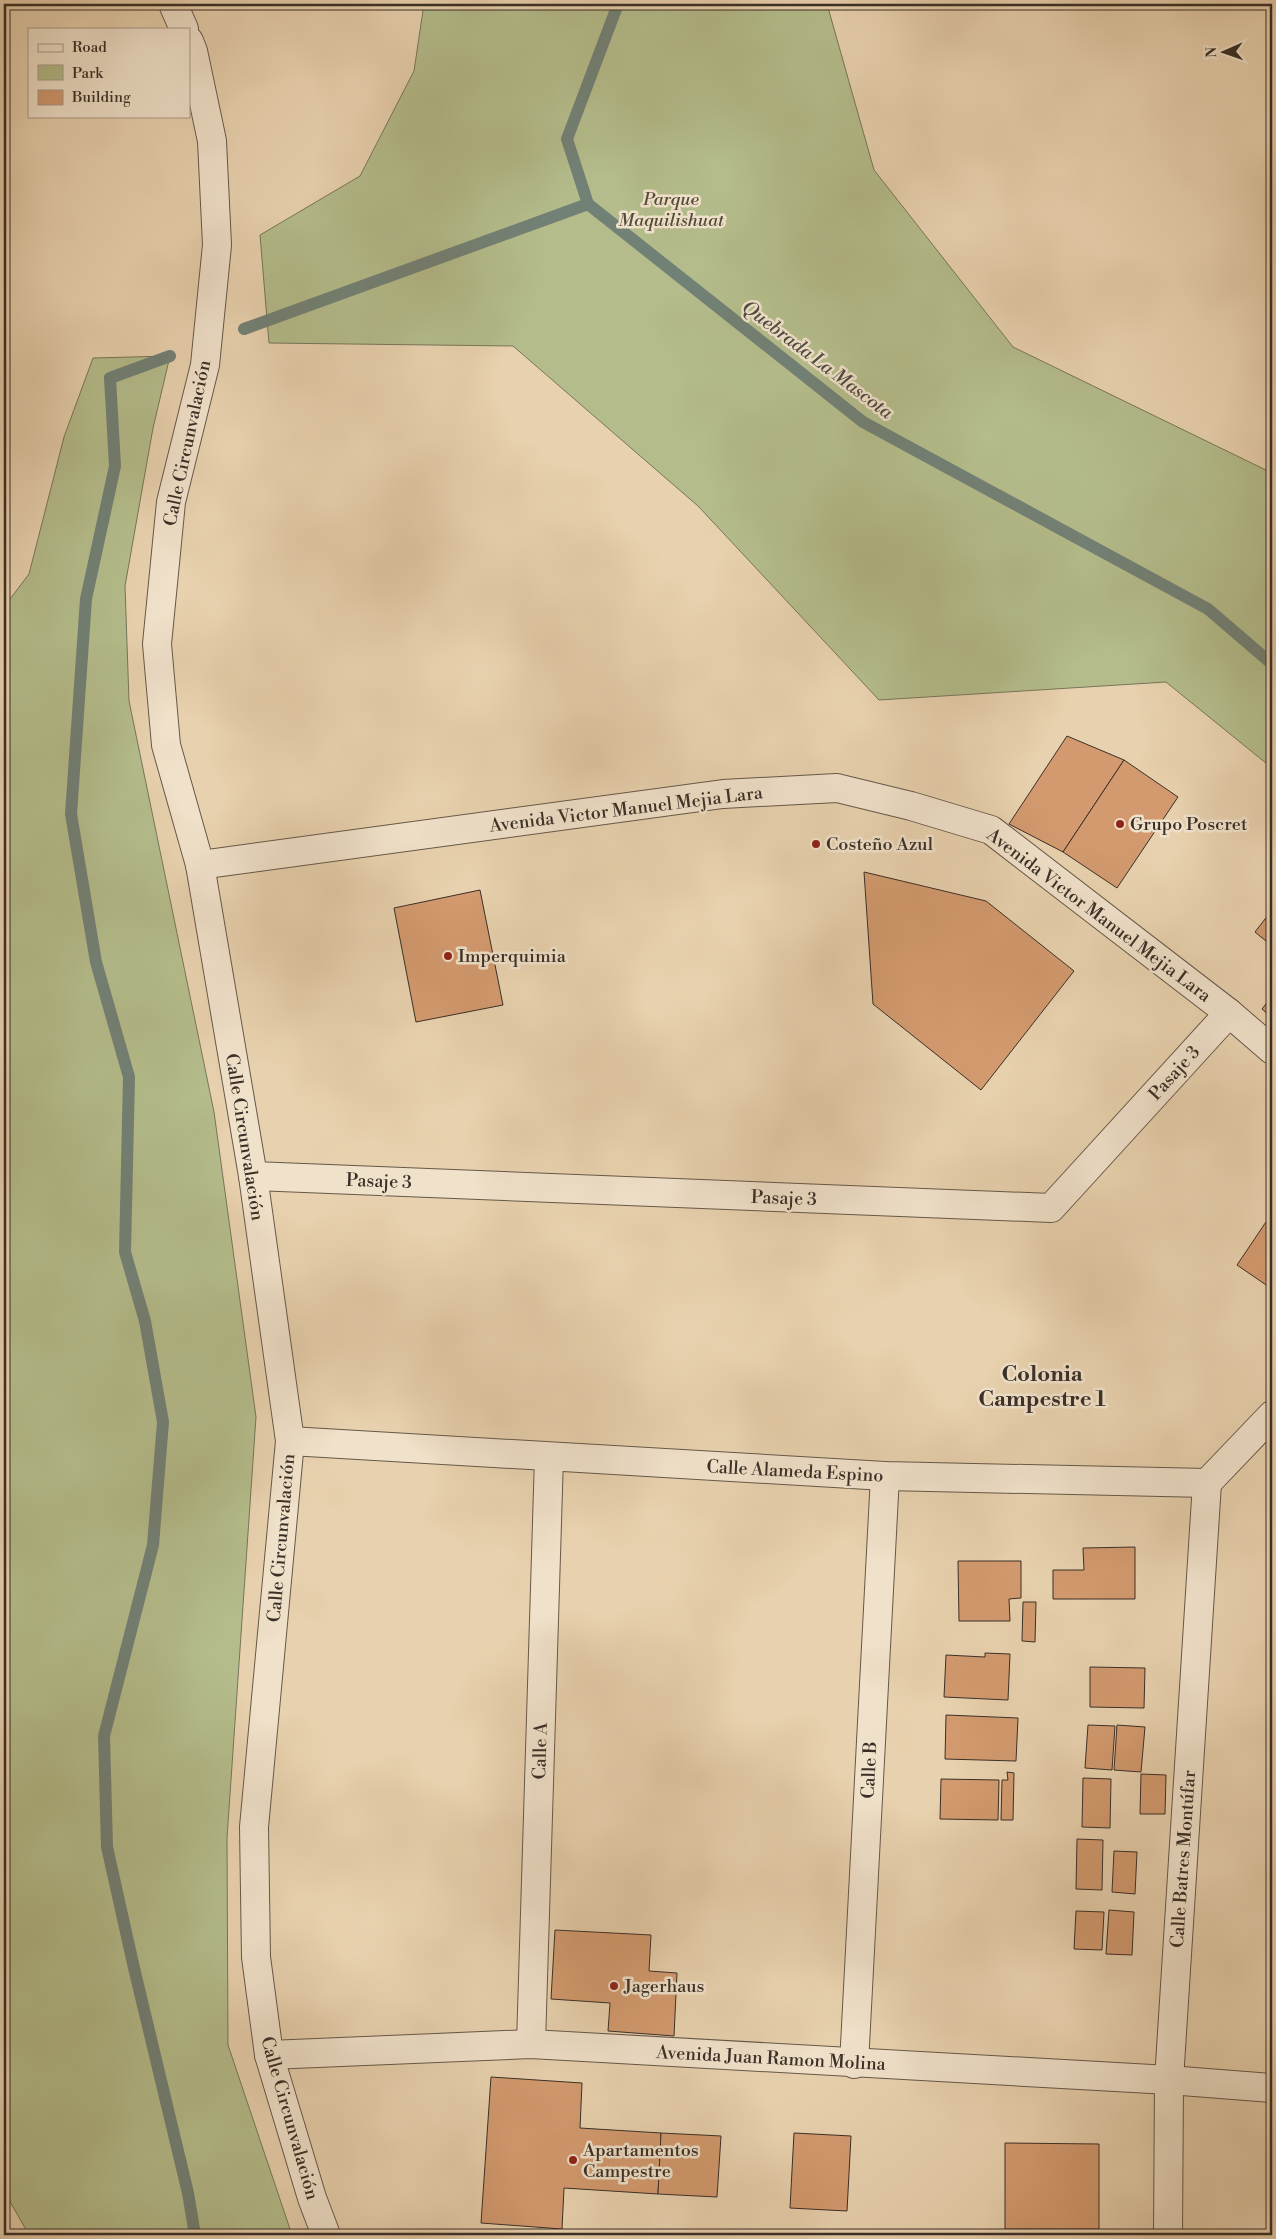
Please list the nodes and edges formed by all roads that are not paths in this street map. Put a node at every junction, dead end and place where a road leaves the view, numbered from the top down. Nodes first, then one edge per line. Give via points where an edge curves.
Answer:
1 (173, 4) edge
2 (184, 28) edge
3 (190, 44) edge
4 (200, 865) junction
5 (1229, 1013) junction
6 (1272, 1050) edge
7 (253, 1176) junction
8 (1272, 1415) edge
9 (290, 1441) junction
10 (549, 1457) junction
11 (885, 1476) junction
12 (1207, 1483) junction
13 (531, 2044) junction
14 (269, 2055) junction
15 (854, 2064) junction
16 (1169, 2080) junction
17 (1272, 2088) edge
18 (326, 2235) edge
19 (1168, 2235) edge

1 - 2 street
3 - 4 street, Calle Circunvalación via 212,140 217,245 205,365 172,502 157,644 166,744
4 - 5 street, Avenida Victor Manuel Mejia Lara via 723,794 837,788 991,830
4 - 7 street, Calle Circunvalación
5 - 6 street, Avenida Victor Manuel Mejia Lara
5 - 7 street, Pasaje 3 via 1051,1208
7 - 9 street, Calle Circunvalación
8 - 12 street
9 - 10 street, Calle Alameda Espino
9 - 14 street, Calle Circunvalación via 254,1827 256,1957
10 - 11 street, Calle Alameda Espino
10 - 13 street, Calle A
11 - 12 street, Calle Alameda Espino
11 - 15 street, Calle B
12 - 16 street, Calle Batres Montúfar
13 - 14 street, Avenida Juan Ramon Molina
13 - 15 street, Avenida Juan Ramon Molina
14 - 18 street, Calle Circunvalación
15 - 16 street, Avenida Juan Ramon Molina
16 - 17 street, Avenida Juan Ramon Molina
16 - 19 street, Calle Batres Montúfar

